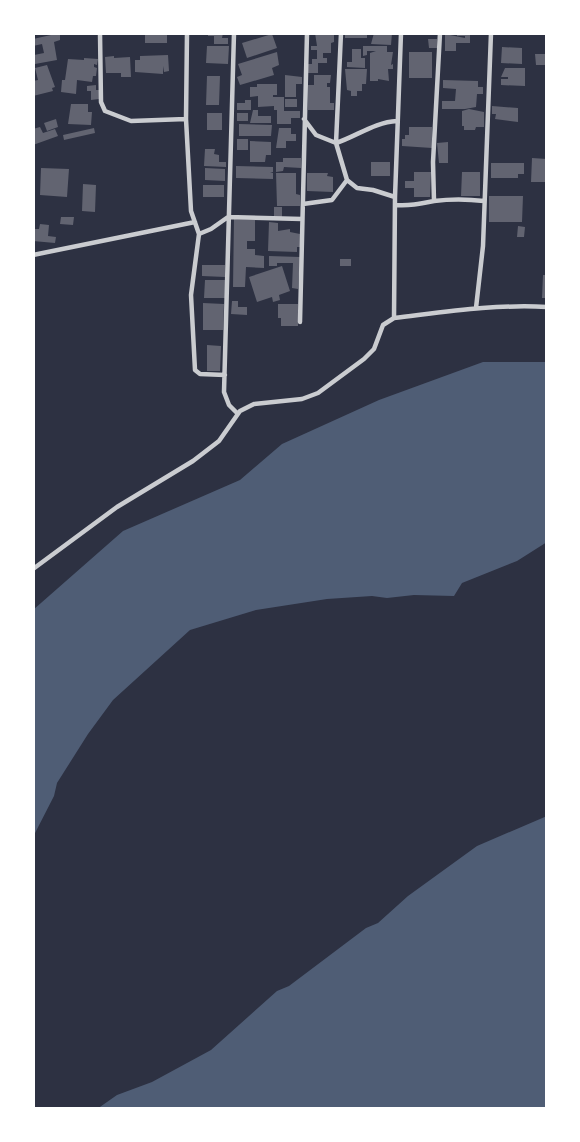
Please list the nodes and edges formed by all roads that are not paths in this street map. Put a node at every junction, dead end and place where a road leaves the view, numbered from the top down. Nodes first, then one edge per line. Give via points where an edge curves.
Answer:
1 (100, 33) edge
2 (187, 33) edge
3 (234, 33) edge
4 (307, 33) edge
5 (341, 33) edge
6 (401, 33) edge
7 (440, 33) edge
8 (491, 33) edge
9 (186, 119) junction
10 (304, 119) junction
11 (397, 121) junction
12 (336, 144) junction
13 (347, 180) junction
14 (394, 197) junction
15 (434, 201) junction
16 (484, 201) junction
17 (303, 204) junction
18 (395, 205) junction
19 (228, 217) junction
20 (302, 219) junction
21 (195, 222) junction
22 (199, 234) junction
23 (34, 255) edge
24 (547, 307) edge
25 (476, 308) junction
26 (394, 318) junction
27 (300, 322) dead end
28 (225, 376) junction
29 (237, 414) junction
30 (33, 569) edge

1 - 9 street via 105,111 131,121
2 - 9 street
3 - 19 street
4 - 10 street
5 - 12 street
6 - 11 street
7 - 15 street
8 - 16 street
9 - 21 street
10 - 12 street via 316,135
10 - 17 street
11 - 12 street via 382,122
11 - 14 street
12 - 13 street
13 - 14 street via 356,188
13 - 17 street via 332,200
14 - 18 street
15 - 16 street
15 - 18 street
16 - 25 street
17 - 20 street
18 - 26 street
19 - 20 street
19 - 22 street
19 - 28 street
20 - 27 street
21 - 22 street
21 - 23 street
22 - 28 street via 191,295 195,370
24 - 25 street
25 - 26 street
26 - 29 street via 383,325 365,359 318,393 254,404
28 - 29 street via 224,393
29 - 30 street via 219,441 193,461 117,507

